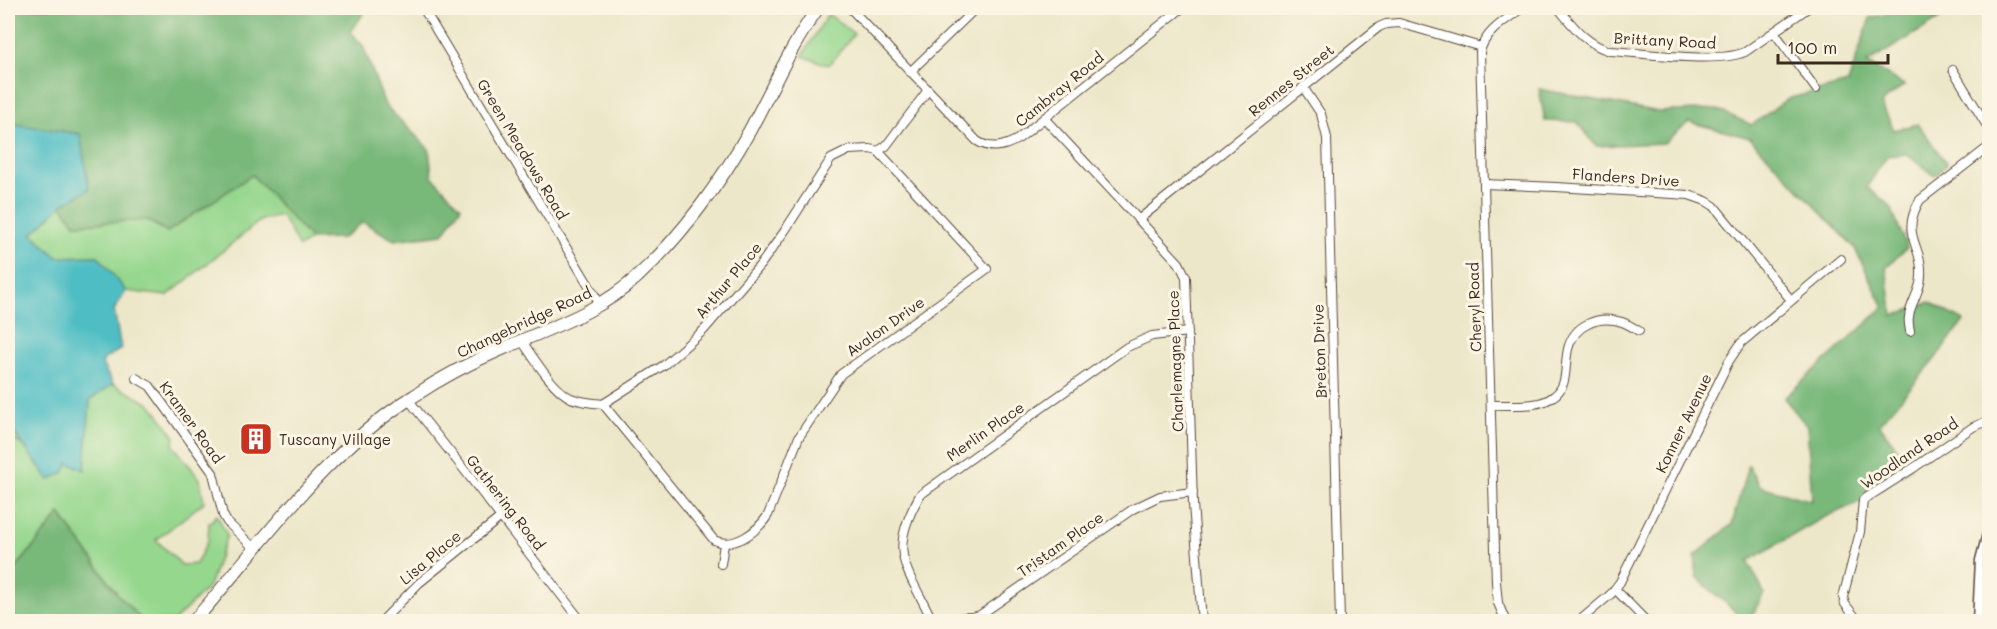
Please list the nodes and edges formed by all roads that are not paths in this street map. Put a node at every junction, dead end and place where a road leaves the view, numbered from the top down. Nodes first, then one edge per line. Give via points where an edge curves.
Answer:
1 (423, 8) edge
2 (818, 8) edge
3 (850, 8) edge
4 (976, 8) edge
5 (1522, 8) edge
6 (1558, 8) edge
7 (1808, 8) edge
8 (1176, 9) edge
9 (1774, 32) junction
10 (1481, 47) junction
11 (1953, 70) dead end
12 (910, 72) junction
13 (1303, 87) junction
14 (1816, 89) dead end
15 (928, 90) junction
16 (1044, 118) junction
17 (1989, 131) edge
18 (1989, 146) edge
19 (878, 151) junction
20 (1484, 184) junction
21 (1138, 220) junction
22 (1841, 259) dead end
23 (1791, 300) junction
24 (600, 304) junction
25 (1639, 331) dead end
26 (1910, 331) dead end
27 (1188, 332) junction
28 (522, 341) junction
29 (136, 378) dead end
30 (408, 399) junction
31 (603, 404) junction
32 (1491, 405) junction
33 (1989, 420) edge
34 (1192, 492) junction
35 (501, 517) junction
36 (1989, 527) edge
37 (724, 544) junction
38 (254, 548) junction
39 (721, 564) dead end
40 (1615, 589) junction
41 (204, 616) edge
42 (933, 620) edge
43 (943, 620) edge
44 (193, 621) edge
45 (381, 621) edge
46 (582, 621) edge
47 (898, 621) edge
48 (1202, 621) edge
49 (1340, 621) edge
50 (1506, 621) edge
51 (1578, 621) edge
52 (1647, 621) edge
53 (1859, 621) edge
54 (1978, 621) edge

1 - 24 street, Green Meadows Road
2 - 24 main road, Changebridge Road via 718,182 649,265
3 - 12 street, Cambray Road
4 - 12 street
5 - 10 street via 1490,34
6 - 9 street, Brittany Road via 1584,38 1610,51 1736,56
7 - 9 street, Brittany Road
8 - 16 street, Cambray Road
9 - 14 street
10 - 13 street, Rennes Street via 1399,23 1386,24
10 - 20 street, Cheryl Road
11 - 17 street
12 - 15 street, Cambray Road
13 - 21 street, Rennes Street
13 - 49 street, Breton Drive via 1317,105 1326,128
15 - 16 street, Cambray Road via 977,141 990,147 1010,143
15 - 19 street via 893,138
16 - 21 street, Charlemagne Place
18 - 26 street via 1920,200 1913,213 1910,229 1922,278 1909,316
19 - 31 street, Arthur Place via 849,150 831,159 761,264 704,330 664,365
19 - 37 street, Avalon Drive via 987,269 844,372 799,437 763,523 733,543
20 - 23 street, Flanders Drive via 1656,192 1698,198 1714,206
20 - 32 street, Cheryl Road
21 - 27 street, Charlemagne Place via 1179,263 1185,277
22 - 23 street, Konner Avenue
23 - 40 street, Konner Avenue via 1748,336 1729,361
24 - 28 main road, Changebridge Road
25 - 32 street via 1607,320 1585,325 1571,339 1564,382 1555,395 1538,403
27 - 34 street, Charlemagne Place
27 - 42 street, Merlin Place via 1157,335 1127,347 920,495 907,520 901,551
28 - 30 main road, Changebridge Road via 455,371
28 - 31 street via 560,391 573,399
29 - 38 street, Kramer Road via 150,386 208,464 227,522
30 - 35 street, Gathering Road
30 - 38 main road, Changebridge Road via 341,452
31 - 37 street via 710,537
32 - 50 street, Cheryl Road via 1496,593
33 - 53 street, Woodland Road via 1863,500 1860,532 1843,597
34 - 43 street, Tristam Place via 1160,496 1139,506 981,615
34 - 48 street, Charlemagne Place
35 - 45 street, Lisa Place via 419,582
35 - 46 street, Gathering Road
36 - 54 street via 1981,560
37 - 39 street
38 - 41 main road, Changebridge Road
40 - 51 street, Konner Avenue
40 - 52 street
41 - 44 main road, Changebridge Road
42 - 43 street, Tristam Place
42 - 47 street, Tristam Place

